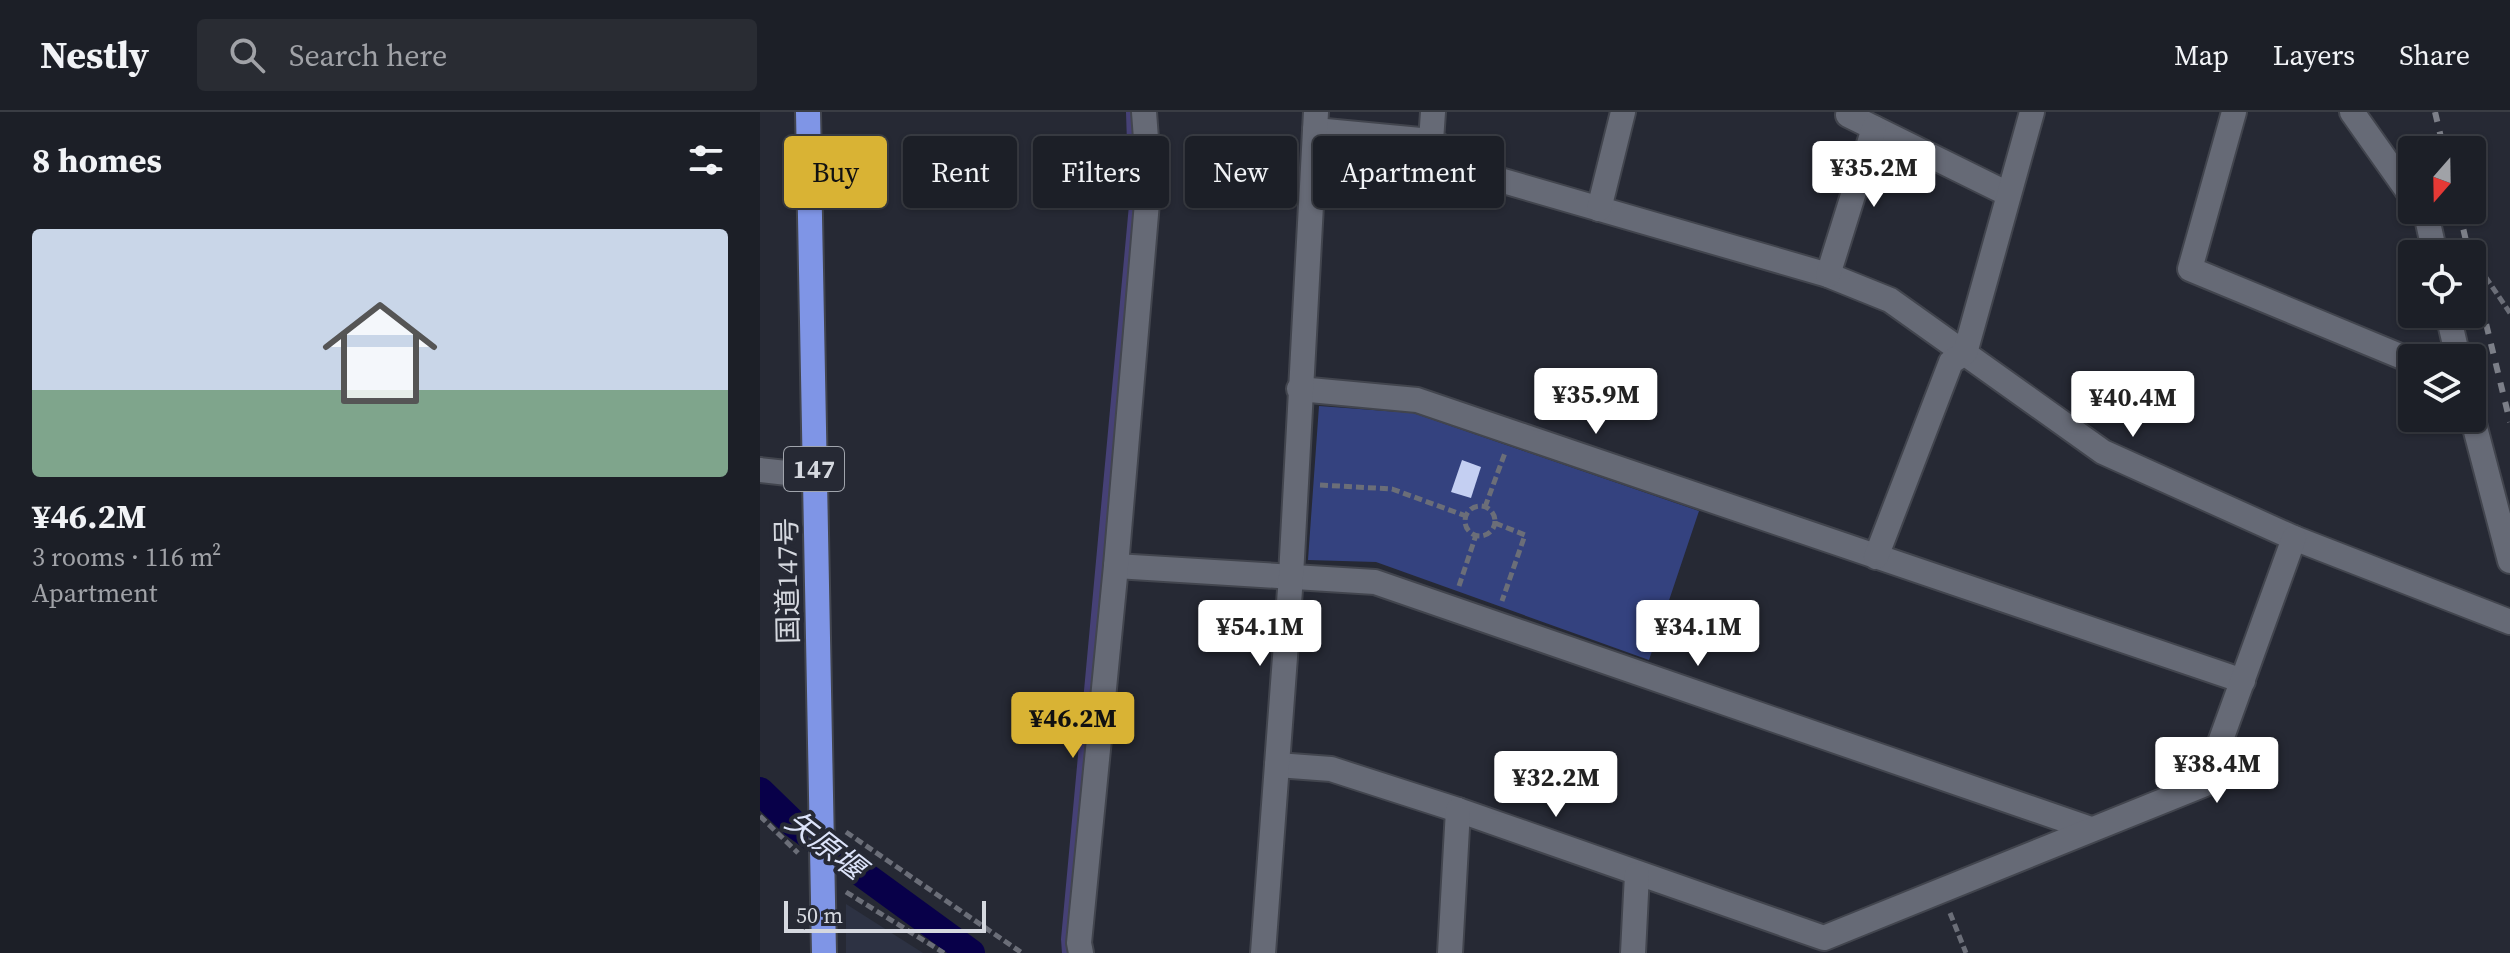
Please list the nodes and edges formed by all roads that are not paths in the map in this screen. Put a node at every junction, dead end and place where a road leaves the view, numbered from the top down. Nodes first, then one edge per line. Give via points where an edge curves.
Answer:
1 (808, 112) edge
2 (1144, 112) edge
3 (1433, 112) edge
4 (1623, 112) edge
5 (1849, 112) edge
6 (2032, 112) edge
7 (2234, 112) edge
8 (2352, 112) edge
9 (1315, 121) edge
10 (1874, 128) junction
11 (1402, 136) edge
12 (1431, 136) edge
13 (2398, 177) edge
14 (1504, 181) edge
15 (2008, 194) junction
16 (1599, 209) junction
17 (1828, 275) junction
18 (1965, 353) junction
19 (2398, 355) edge
20 (1299, 389) junction
21 (2476, 432) edge
22 (760, 470) edge
23 (814, 476) junction
24 (2294, 538) junction
25 (1876, 557) junction
26 (2510, 561) edge
27 (1116, 566) junction
28 (1291, 576) junction
29 (2510, 622) edge
30 (2243, 681) junction
31 (1277, 765) junction
32 (1458, 810) junction
33 (2091, 829) junction
34 (1637, 874) junction
35 (1821, 945) edge
36 (824, 953) edge
37 (1081, 953) edge
38 (1263, 953) edge
39 (1450, 953) edge
40 (1633, 953) edge

1 - 23 highway, 国道147号 / 147
2 - 27 street via 1149,179
3 - 12 street
4 - 16 street
5 - 10 street
6 - 15 street
7 - 19 street via 2190,269
8 - 13 street
9 - 11 street
9 - 20 street
10 - 15 street
10 - 17 street
14 - 16 street
15 - 18 street
16 - 17 street
17 - 18 street via 1890,300
18 - 24 street via 2103,452
18 - 25 street via 1951,362
20 - 25 street via 1417,400
20 - 28 street
21 - 26 street
22 - 23 street
23 - 36 highway, 国道147号 / 147
24 - 29 street
24 - 30 street
25 - 30 street
27 - 28 street
27 - 37 street
28 - 31 street
28 - 33 street via 1375,582 1498,612
30 - 33 street via 2205,784
31 - 32 street via 1331,769
31 - 38 street
32 - 34 street
32 - 39 street
33 - 35 street
34 - 35 street
34 - 40 street

